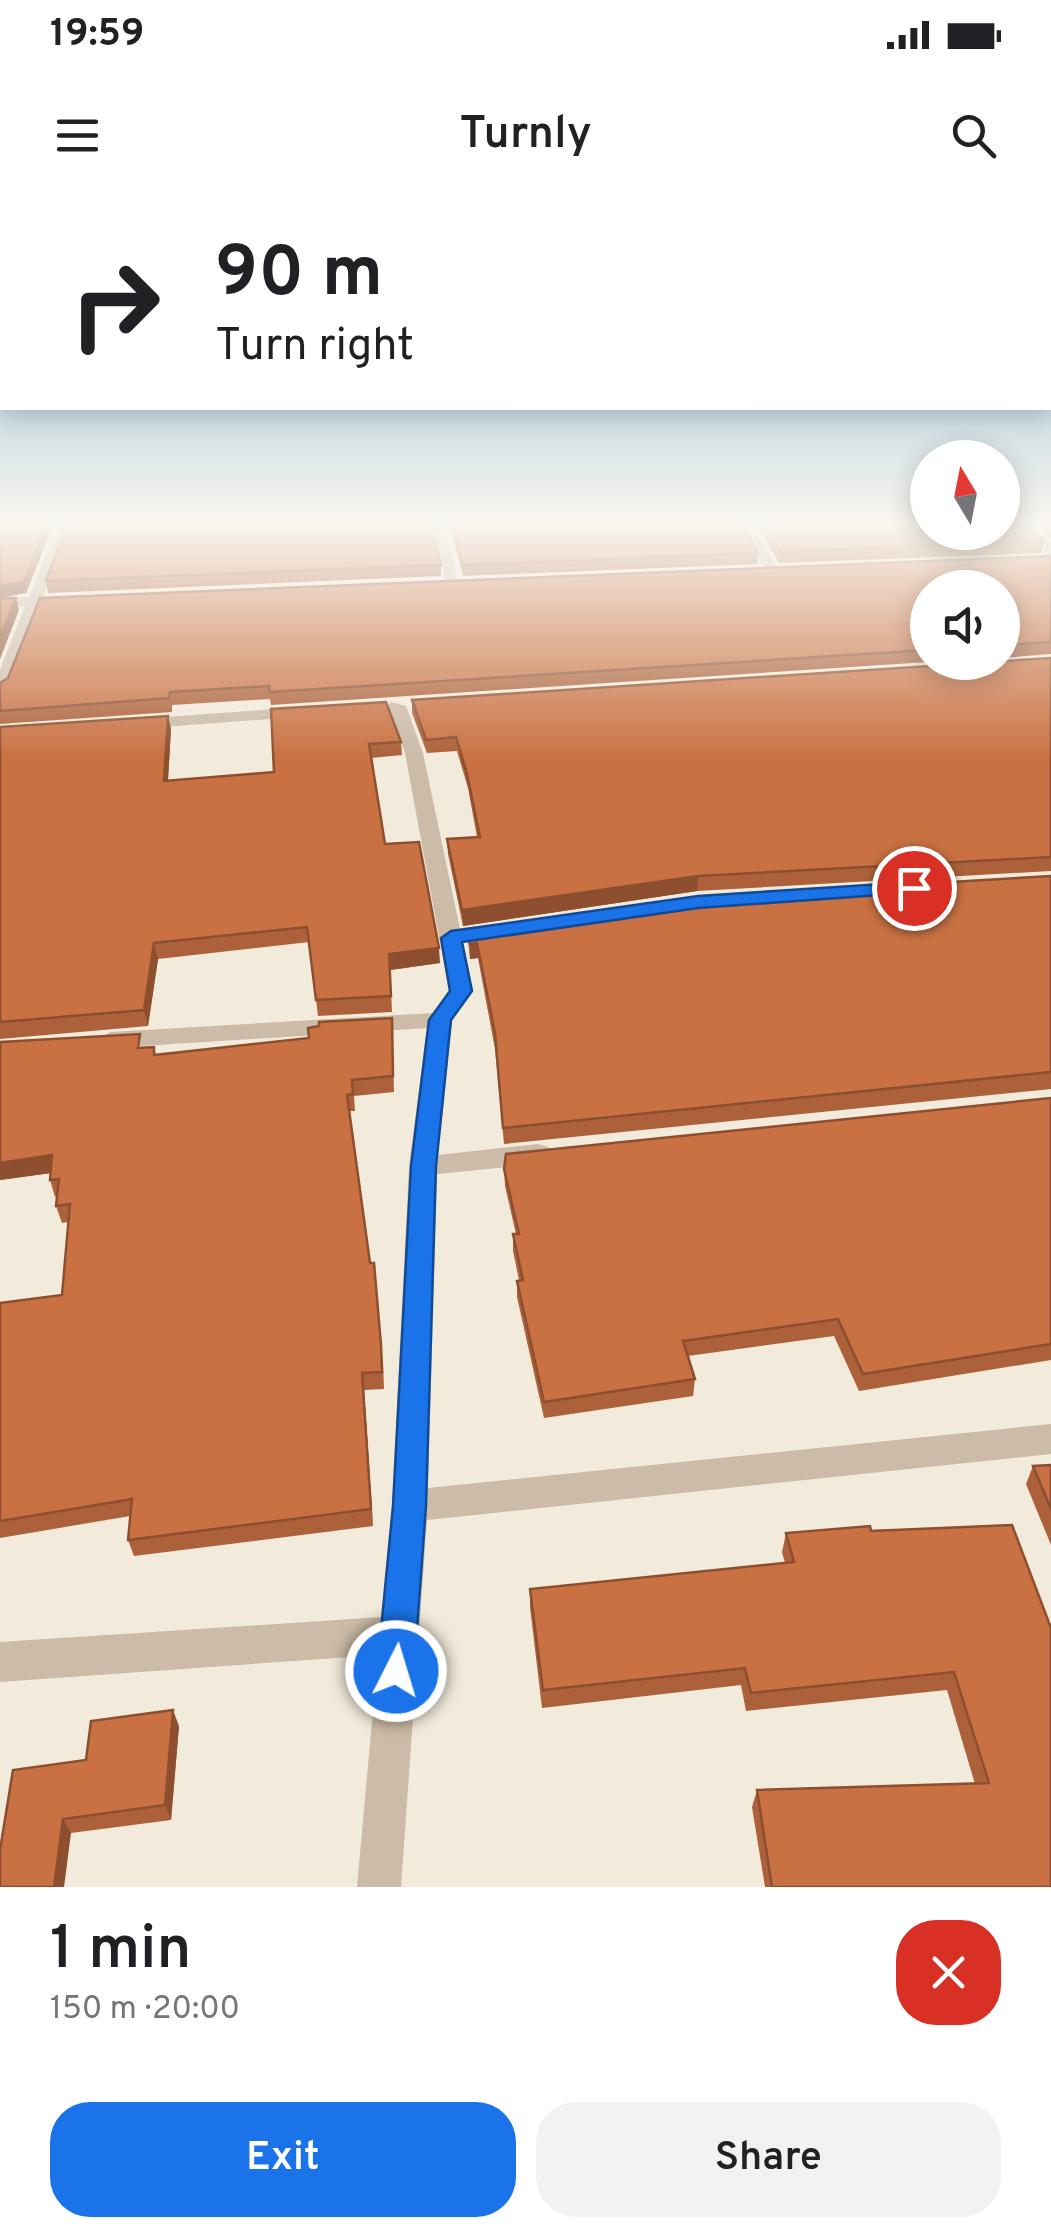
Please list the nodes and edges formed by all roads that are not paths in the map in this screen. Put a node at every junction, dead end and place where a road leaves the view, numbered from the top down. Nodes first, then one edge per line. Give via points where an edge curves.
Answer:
1 (68, 601) edge
2 (32, 602) junction
3 (0, 603) edge
4 (0, 690) edge
5 (397, 706) edge
6 (318, 712) edge
7 (119, 724) edge
8 (440, 1020) junction
9 (76, 1042) edge
10 (560, 1152) edge
11 (423, 1166) junction
12 (1051, 1439) edge
13 (410, 1506) junction
14 (398, 1635) junction
15 (0, 1662) edge
16 (379, 1887) edge

1 - 2 street
2 - 3 street
2 - 4 street
5 - 8 street via 461,936 461,991
6 - 7 street
8 - 9 street
8 - 11 street
10 - 11 street
11 - 13 street
12 - 13 street
13 - 14 street
14 - 15 street
14 - 16 street

